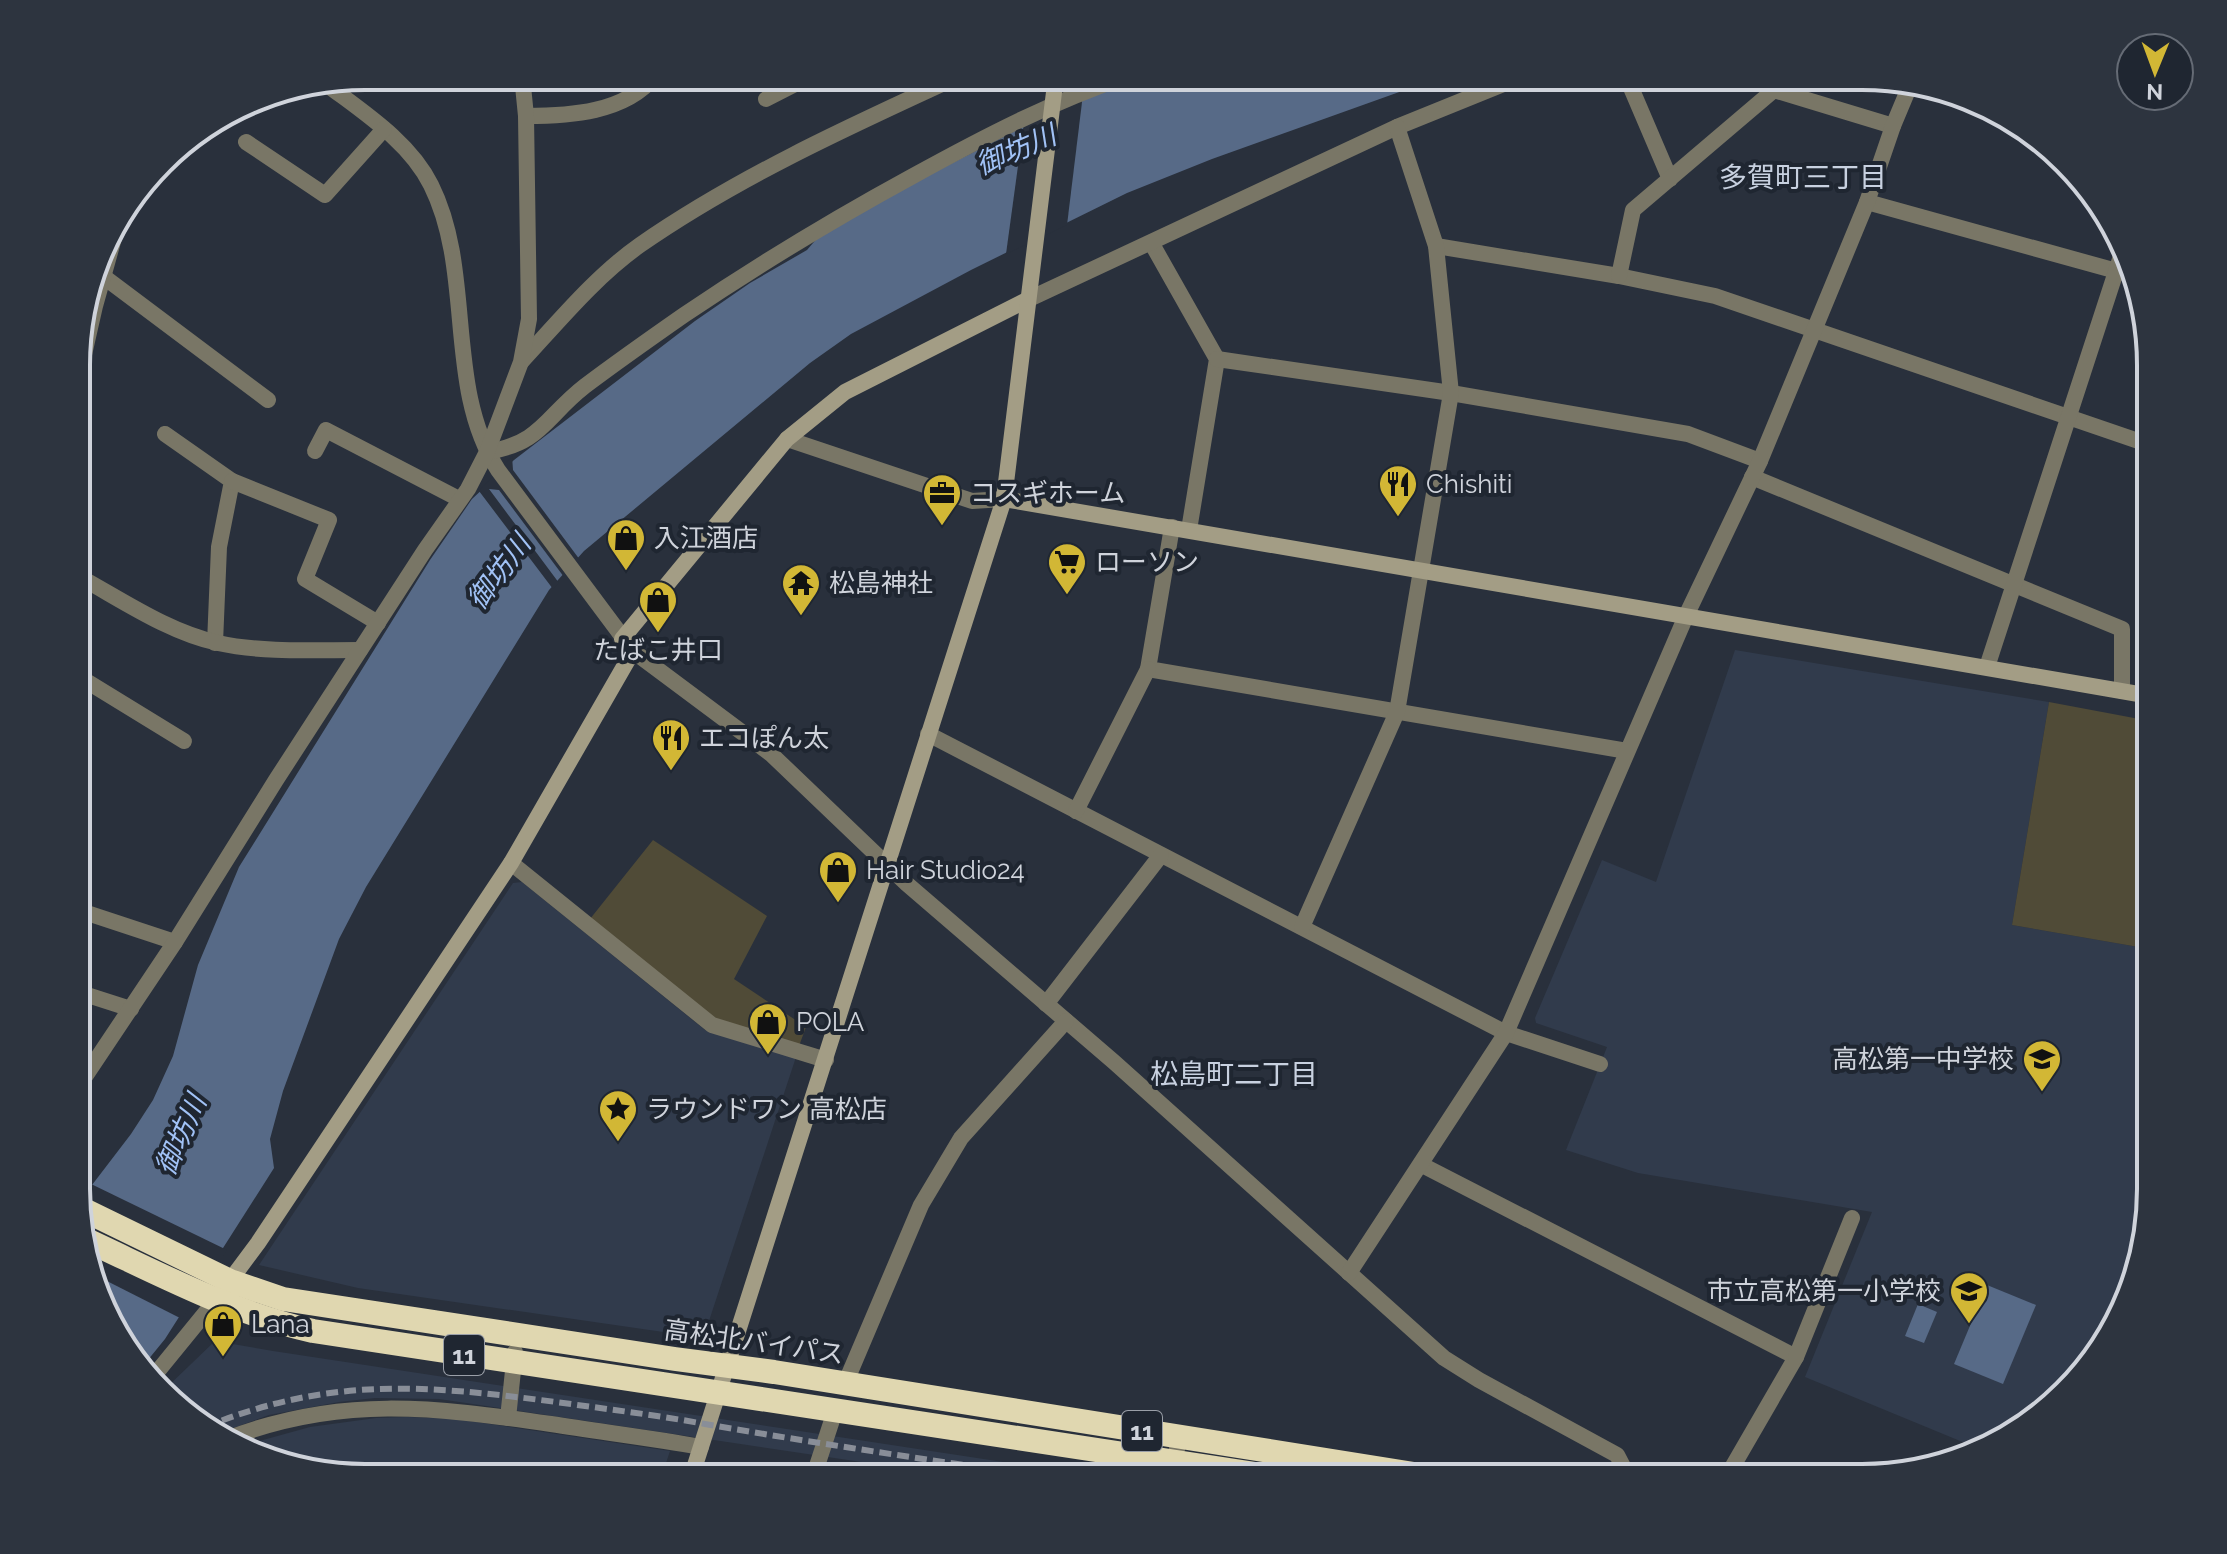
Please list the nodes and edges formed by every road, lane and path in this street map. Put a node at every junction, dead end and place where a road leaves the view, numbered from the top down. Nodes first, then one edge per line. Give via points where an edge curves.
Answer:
1 (524, 91) edge
2 (637, 91) edge
3 (782, 91) edge
4 (910, 91) edge
5 (1054, 91) edge
6 (1090, 91) edge
7 (1486, 91) edge
8 (1632, 91) edge
9 (1773, 91) edge
10 (1777, 91) edge
11 (337, 92) edge
12 (1907, 94) edge
13 (766, 99) dead end
14 (1052, 106) junction
15 (526, 116) junction
16 (1893, 126) junction
17 (1397, 127) junction
18 (384, 129) junction
19 (246, 142) dead end
20 (1670, 179) junction
21 (1867, 202) junction
22 (1152, 244) junction
23 (1436, 246) junction
24 (2120, 272) edge
25 (1619, 276) junction
26 (104, 277) edge
27 (2122, 277) edge
28 (1027, 300) junction
29 (1814, 331) junction
30 (1217, 359) junction
31 (521, 362) junction
32 (1451, 393) junction
33 (268, 400) dead end
34 (2068, 417) junction
35 (165, 434) dead end
36 (787, 439) junction
37 (2136, 440) edge
38 (315, 451) dead end
39 (487, 452) junction
40 (1760, 461) junction
41 (1752, 477) junction
42 (232, 481) junction
43 (459, 499) junction
44 (1004, 499) junction
45 (1181, 529) junction
46 (1422, 571) junction
47 (90, 583) edge
48 (2014, 585) junction
49 (1686, 616) junction
50 (378, 623) junction
51 (215, 643) junction
52 (628, 645) junction
53 (360, 650) junction
54 (1987, 667) junction
55 (1148, 669) junction
56 (90, 684) edge
57 (2122, 691) junction
58 (2136, 694) edge
59 (1397, 712) junction
60 (928, 734) junction
61 (184, 741) dead end
62 (1627, 751) junction
63 (1076, 811) junction
64 (1161, 855) junction
65 (511, 863) junction
66 (887, 866) junction
67 (91, 914) edge
68 (1302, 927) junction
69 (175, 942) junction
70 (91, 996) edge
71 (1046, 1004) junction
72 (131, 1009) junction
73 (1066, 1021) junction
74 (1506, 1033) junction
75 (826, 1060) junction
76 (1600, 1064) dead end
77 (91, 1068) edge
78 (1422, 1165) junction
79 (92, 1215) edge
80 (1852, 1218) dead end
81 (95, 1243) edge
82 (1349, 1273) junction
83 (214, 1287) junction
84 (518, 1334) junction
85 (1796, 1357) junction
86 (514, 1363) junction
87 (726, 1365) junction
88 (158, 1370) edge
89 (845, 1384) junction
90 (717, 1393) junction
91 (835, 1411) junction
92 (508, 1418) junction
93 (242, 1434) edge
94 (701, 1447) junction
95 (1175, 1459) edge
96 (696, 1463) edge
97 (818, 1463) edge
98 (1200, 1464) edge
99 (1239, 1464) edge
100 (1622, 1464) edge
101 (1734, 1464) edge

1 - 15 street
2 - 15 street via 616,104 566,116
3 - 13 street
4 - 31 street via 638,247
5 - 14 street
6 - 14 street
7 - 17 street
8 - 20 street
9 - 20 street
10 - 16 street
11 - 18 street
12 - 16 street
14 - 28 street
14 - 39 street via 1010,123 854,208 748,272 582,389 531,438
15 - 31 street via 529,319
16 - 21 street
17 - 22 street
17 - 23 street
18 - 19 street via 325,195
18 - 39 street via 430,183 446,222 471,398
20 - 25 street via 1633,210
21 - 24 street
21 - 29 street
22 - 28 street
22 - 30 street
23 - 25 street
23 - 32 street
25 - 29 street via 1715,296
26 - 33 street
27 - 34 street
28 - 36 street via 845,392
28 - 44 street
29 - 34 street
29 - 40 street
30 - 32 street
30 - 45 street
31 - 39 street
32 - 40 street via 1688,434
32 - 46 street
34 - 37 street
34 - 48 street
35 - 42 street
36 - 44 street via 972,501
36 - 52 street
38 - 43 street via 326,430
39 - 43 street
39 - 52 street
40 - 41 street
41 - 48 street
41 - 49 street
42 - 50 street via 329,520 305,579
42 - 51 street via 219,547
43 - 50 street
44 - 45 street
44 - 60 street
45 - 46 street
45 - 55 street
46 - 49 street
46 - 59 street
47 - 51 street via 163,623
48 - 54 street
48 - 57 street via 2122,629
49 - 54 street
49 - 62 street
50 - 53 street
51 - 53 street via 256,649
52 - 65 street
52 - 66 street via 771,754
53 - 69 street
54 - 57 street
55 - 59 street
55 - 63 street
56 - 61 street
57 - 58 street
59 - 62 street
59 - 68 street
60 - 63 street
60 - 66 street
62 - 74 street
63 - 64 street
64 - 68 street
64 - 71 street
65 - 75 street via 712,1025
65 - 83 street via 258,1243
66 - 71 street
66 - 75 street
67 - 69 street
68 - 74 street
69 - 72 street
70 - 72 street
71 - 73 street
72 - 77 street
73 - 82 street
73 - 89 street via 961,1138 921,1205
74 - 76 street
74 - 78 street
75 - 87 street
78 - 82 street
78 - 85 street
79 - 83 highway, 高松北バイパス / 11
80 - 85 street
81 - 83 highway, 高松北バイパス / 11
82 - 100 street via 1444,1358 1617,1455
83 - 84 highway, 高松北バイパス / 11
83 - 86 highway, 高松北バイパス / 11 via 279,1324
83 - 88 street
84 - 86 street
84 - 87 highway, 高松北バイパス / 11
85 - 101 street
86 - 90 highway, 高松北バイパス / 11
86 - 92 street
87 - 89 highway, 高松北バイパス / 11
87 - 90 street
89 - 95 highway, 高松北バイパス / 11
90 - 91 highway, 高松北バイパス / 11
90 - 94 street
91 - 95 highway, 高松北バイパス / 11
91 - 97 street
92 - 93 street via 375,1407 306,1415
92 - 94 street
94 - 96 street
95 - 98 highway, 高松北バイパス / 11
95 - 99 highway, 高松北バイパス / 11

